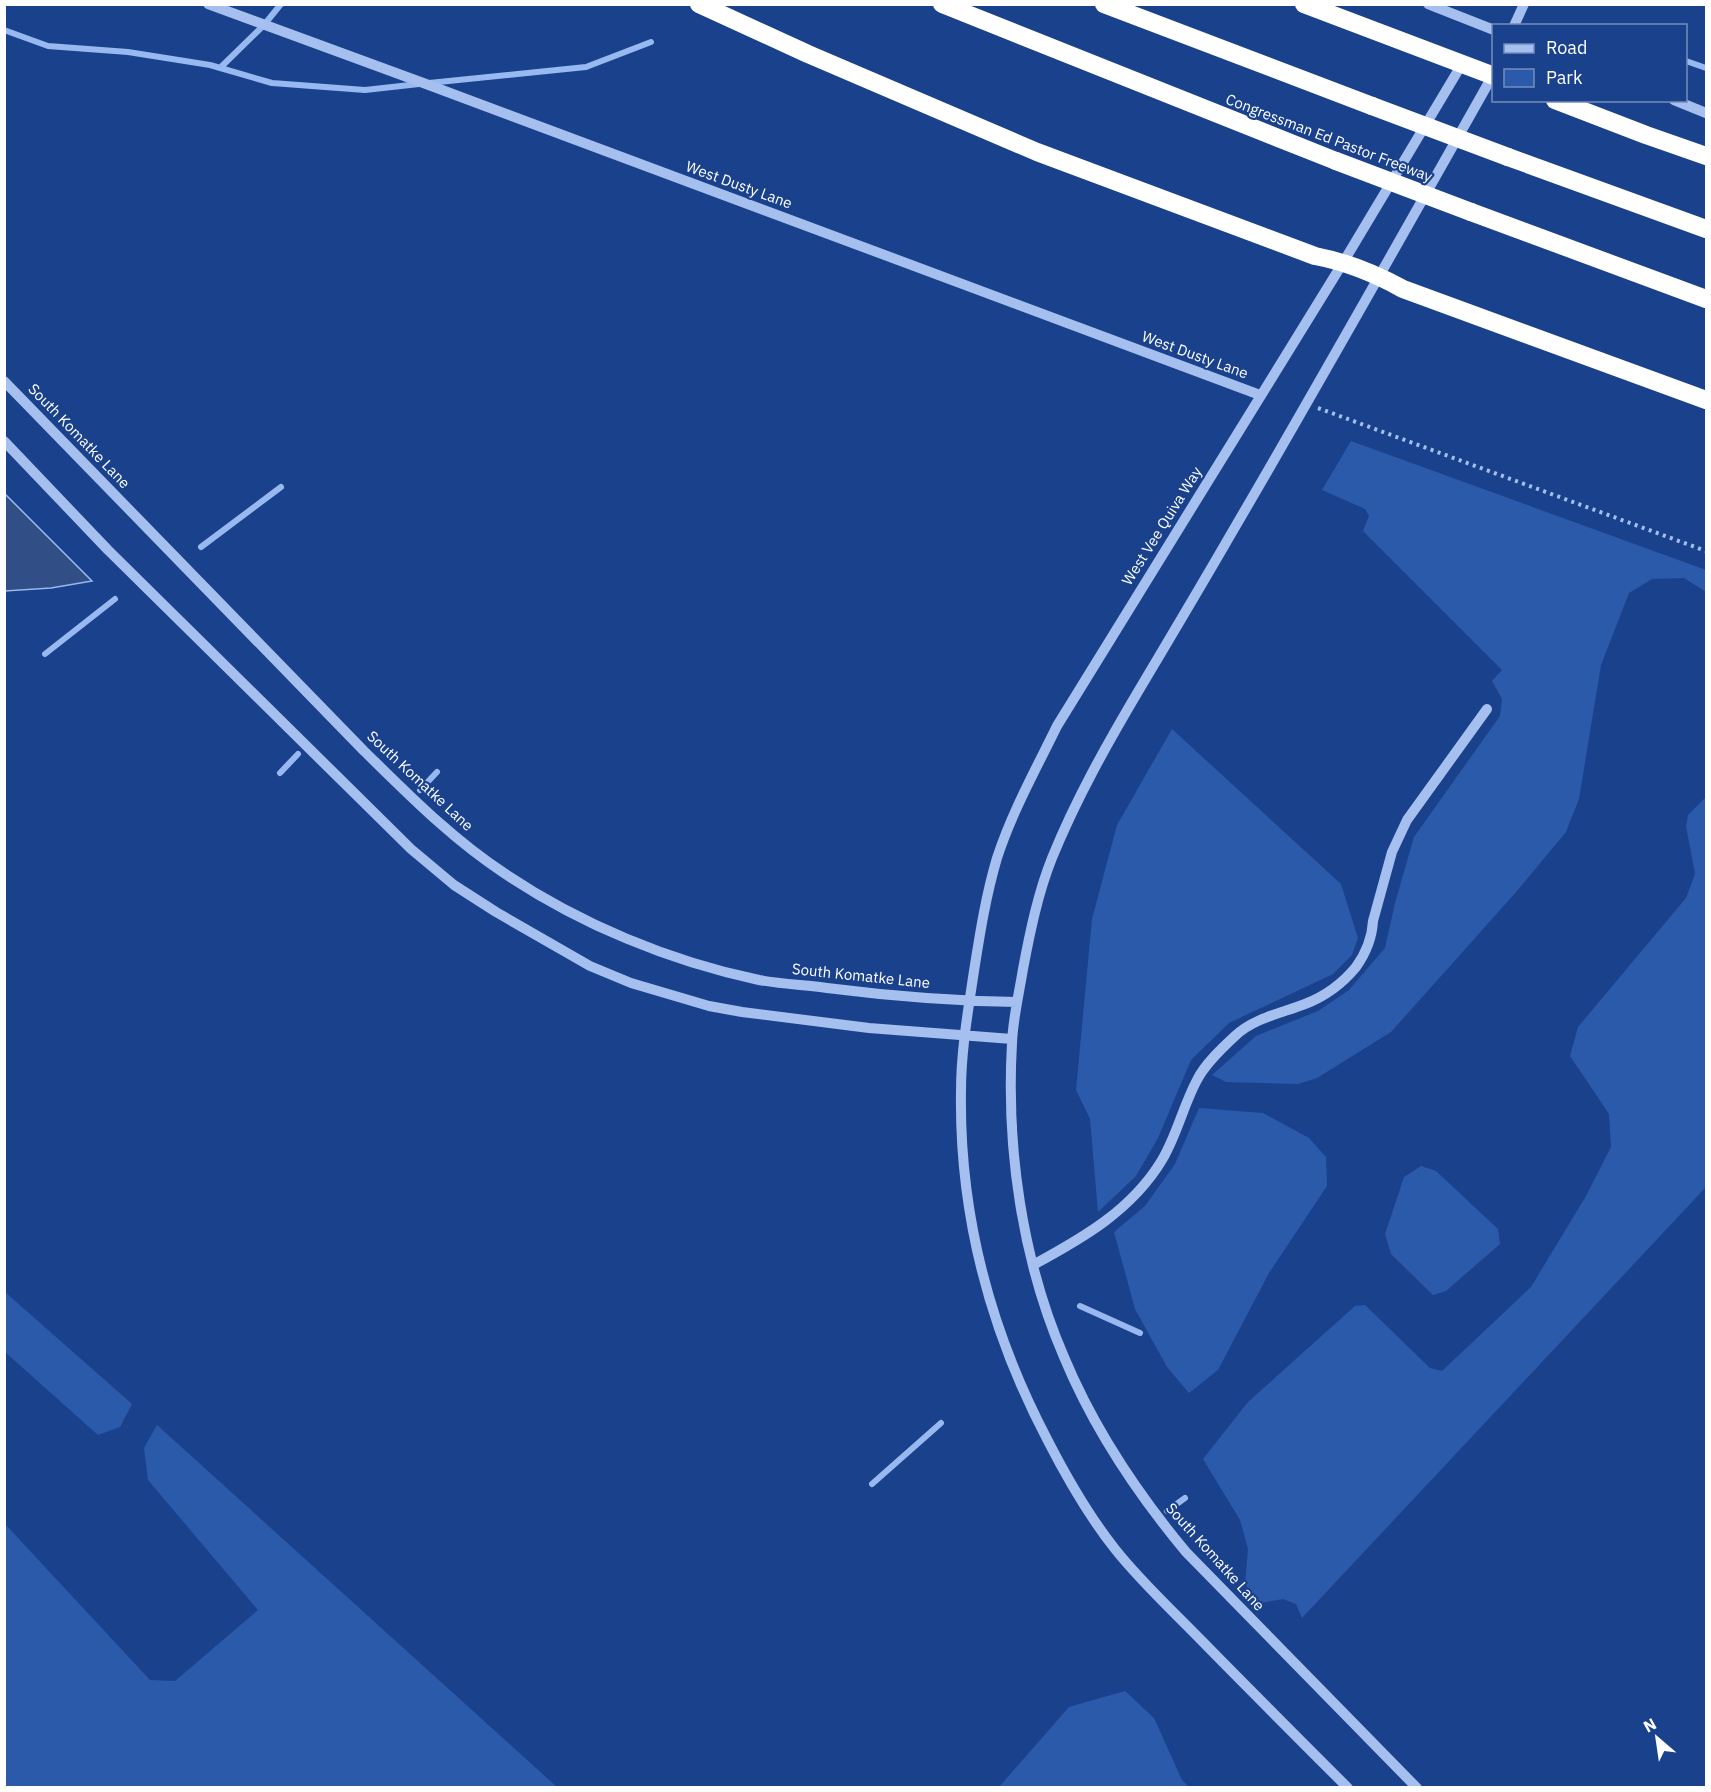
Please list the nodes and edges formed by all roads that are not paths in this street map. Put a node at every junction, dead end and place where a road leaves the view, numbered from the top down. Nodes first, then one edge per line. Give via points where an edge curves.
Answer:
1 (208, 4) edge
2 (699, 4) edge
3 (942, 4) edge
4 (1104, 4) edge
5 (1304, 4) edge
6 (1428, 4) edge
7 (1524, 4) edge
8 (1515, 24) edge
9 (1492, 29) edge
10 (1462, 64) junction
11 (1492, 76) edge
12 (1492, 78) edge
13 (1560, 102) edge
14 (1679, 102) edge
15 (1707, 113) edge
16 (1707, 156) edge
17 (1707, 229) edge
18 (1344, 261) junction
19 (1380, 276) junction
20 (1707, 299) edge
21 (4, 381) edge
22 (1260, 395) junction
23 (1707, 400) edge
24 (4, 441) edge
25 (1487, 709) dead end
26 (969, 1002) junction
27 (1017, 1002) junction
28 (964, 1036) junction
29 (1012, 1040) junction
30 (1033, 1265) junction
31 (1347, 1788) edge
32 (1417, 1788) edge

1 - 22 street, West Dusty Lane
2 - 18 highway via 1037,152 1315,256
3 - 20 highway, Congressman Ed Pastor Freeway, bridge via 1336,161
4 - 17 highway, bridge
5 - 10 highway
6 - 9 street
7 - 8 street
10 - 11 highway
10 - 18 street, West Vee Quiva Way
12 - 19 street
13 - 16 highway
14 - 15 street
18 - 19 highway
18 - 22 street, West Vee Quiva Way
19 - 23 highway via 1403,289
19 - 27 street via 1101,754 1051,862 1029,938
21 - 26 street, South Komatke Lane via 364,751 461,841 503,873 593,924 718,970 783,983
22 - 26 street, West Vee Quiva Way via 1057,726 1026,789 998,855 988,891
24 - 28 street via 116,558 397,835 454,885 496,912 590,966 631,983 709,1006 869,1028
25 - 30 street via 1407,820 1392,852 1364,956 1348,976 1316,998 1267,1017 1237,1034 1197,1079 1177,1131 1143,1187 1106,1222
26 - 27 street, South Komatke Lane
26 - 28 street, West Vee Quiva Way
27 - 29 street, South Komatke Lane
28 - 29 street
28 - 31 street via 963,1148 974,1244 1000,1333 1037,1421 1084,1506 1115,1548
29 - 30 street, South Komatke Lane via 1013,1144
30 - 32 street, South Komatke Lane via 1062,1355 1082,1397 1149,1507 1186,1552

